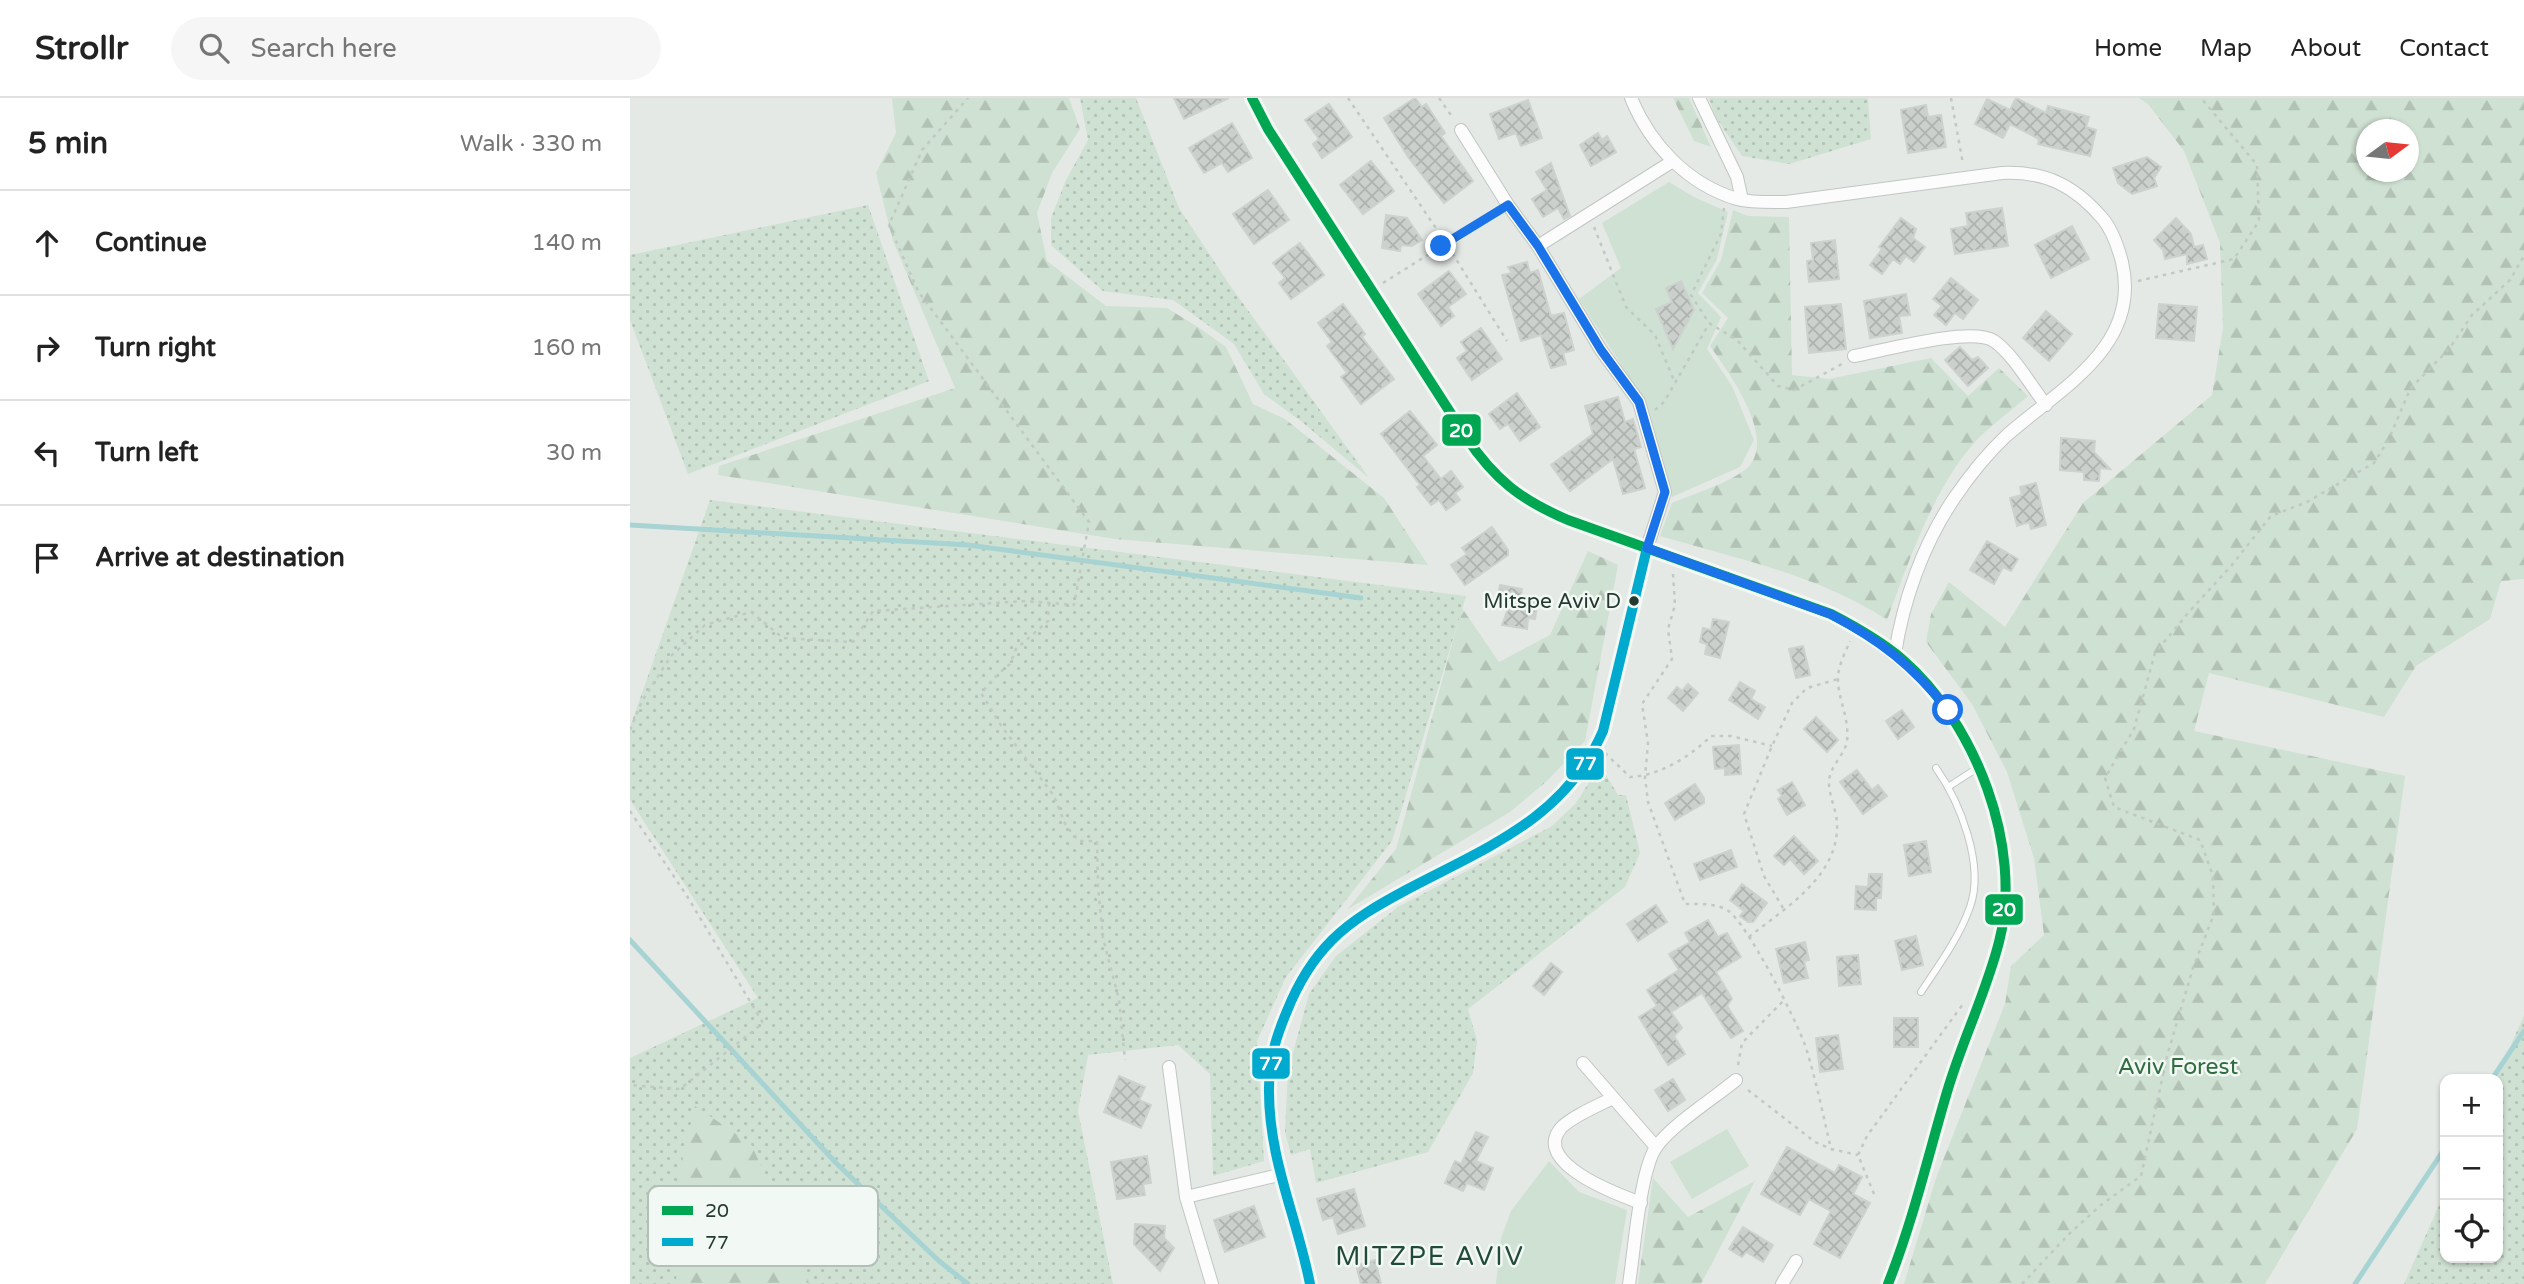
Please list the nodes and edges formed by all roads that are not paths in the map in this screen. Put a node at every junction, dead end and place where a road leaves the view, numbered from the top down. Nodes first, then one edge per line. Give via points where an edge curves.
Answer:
1 (1252, 98) edge
2 (1630, 98) edge
3 (1699, 98) edge
4 (1461, 130) road end
5 (1673, 161) junction
6 (1742, 200) junction
7 (1538, 246) junction
8 (1854, 356) road end
9 (2046, 405) junction
10 (1647, 548) junction
11 (1895, 654) junction
12 (1979, 767) junction
13 (1936, 768) dead end
14 (1948, 787) junction
15 (1921, 992) dead end
16 (1583, 1063) dead end
17 (1169, 1067) dead end
18 (1736, 1080) road end
19 (1613, 1098) junction
20 (1656, 1147) junction
21 (1279, 1175) junction
22 (1186, 1197) junction
23 (1641, 1203) junction
24 (1796, 1261) dead end
25 (1212, 1284) edge
26 (1310, 1284) edge
27 (1629, 1284) edge
28 (1782, 1284) edge
29 (1888, 1284) edge

1 - 10 street via 1268,130 1494,474 1537,506
2 - 5 street via 1640,122
3 - 6 street via 1737,177
4 - 7 street
5 - 6 street via 1710,186
5 - 7 street
6 - 9 street via 1786,202 2023,172 2066,186 2091,204 2109,226 2119,248 2125,284 2115,331 2084,371
7 - 10 street via 1601,350 1639,402 1665,492
8 - 9 street via 1960,336 1986,337 2004,352
9 - 11 street via 1990,452 1954,498 1912,588 1899,623
10 - 11 street via 1830,614
10 - 21 street via 1606,719 1580,774 1547,810 1506,837 1368,911 1332,940 1293,997 1270,1064 1269,1110
11 - 12 street via 1948,710
12 - 14 lane
12 - 29 street via 1994,805 2002,845 2005,874 2000,941 1947,1090 1907,1235
13 - 14 lane
14 - 15 lane via 1970,842 1972,903
16 - 19 street
17 - 22 street
18 - 20 street
19 - 20 street
19 - 23 street via 1562,1127 1555,1139 1556,1151 1582,1177
20 - 23 street
21 - 22 street
21 - 26 street
22 - 25 street
23 - 27 street
24 - 28 street

